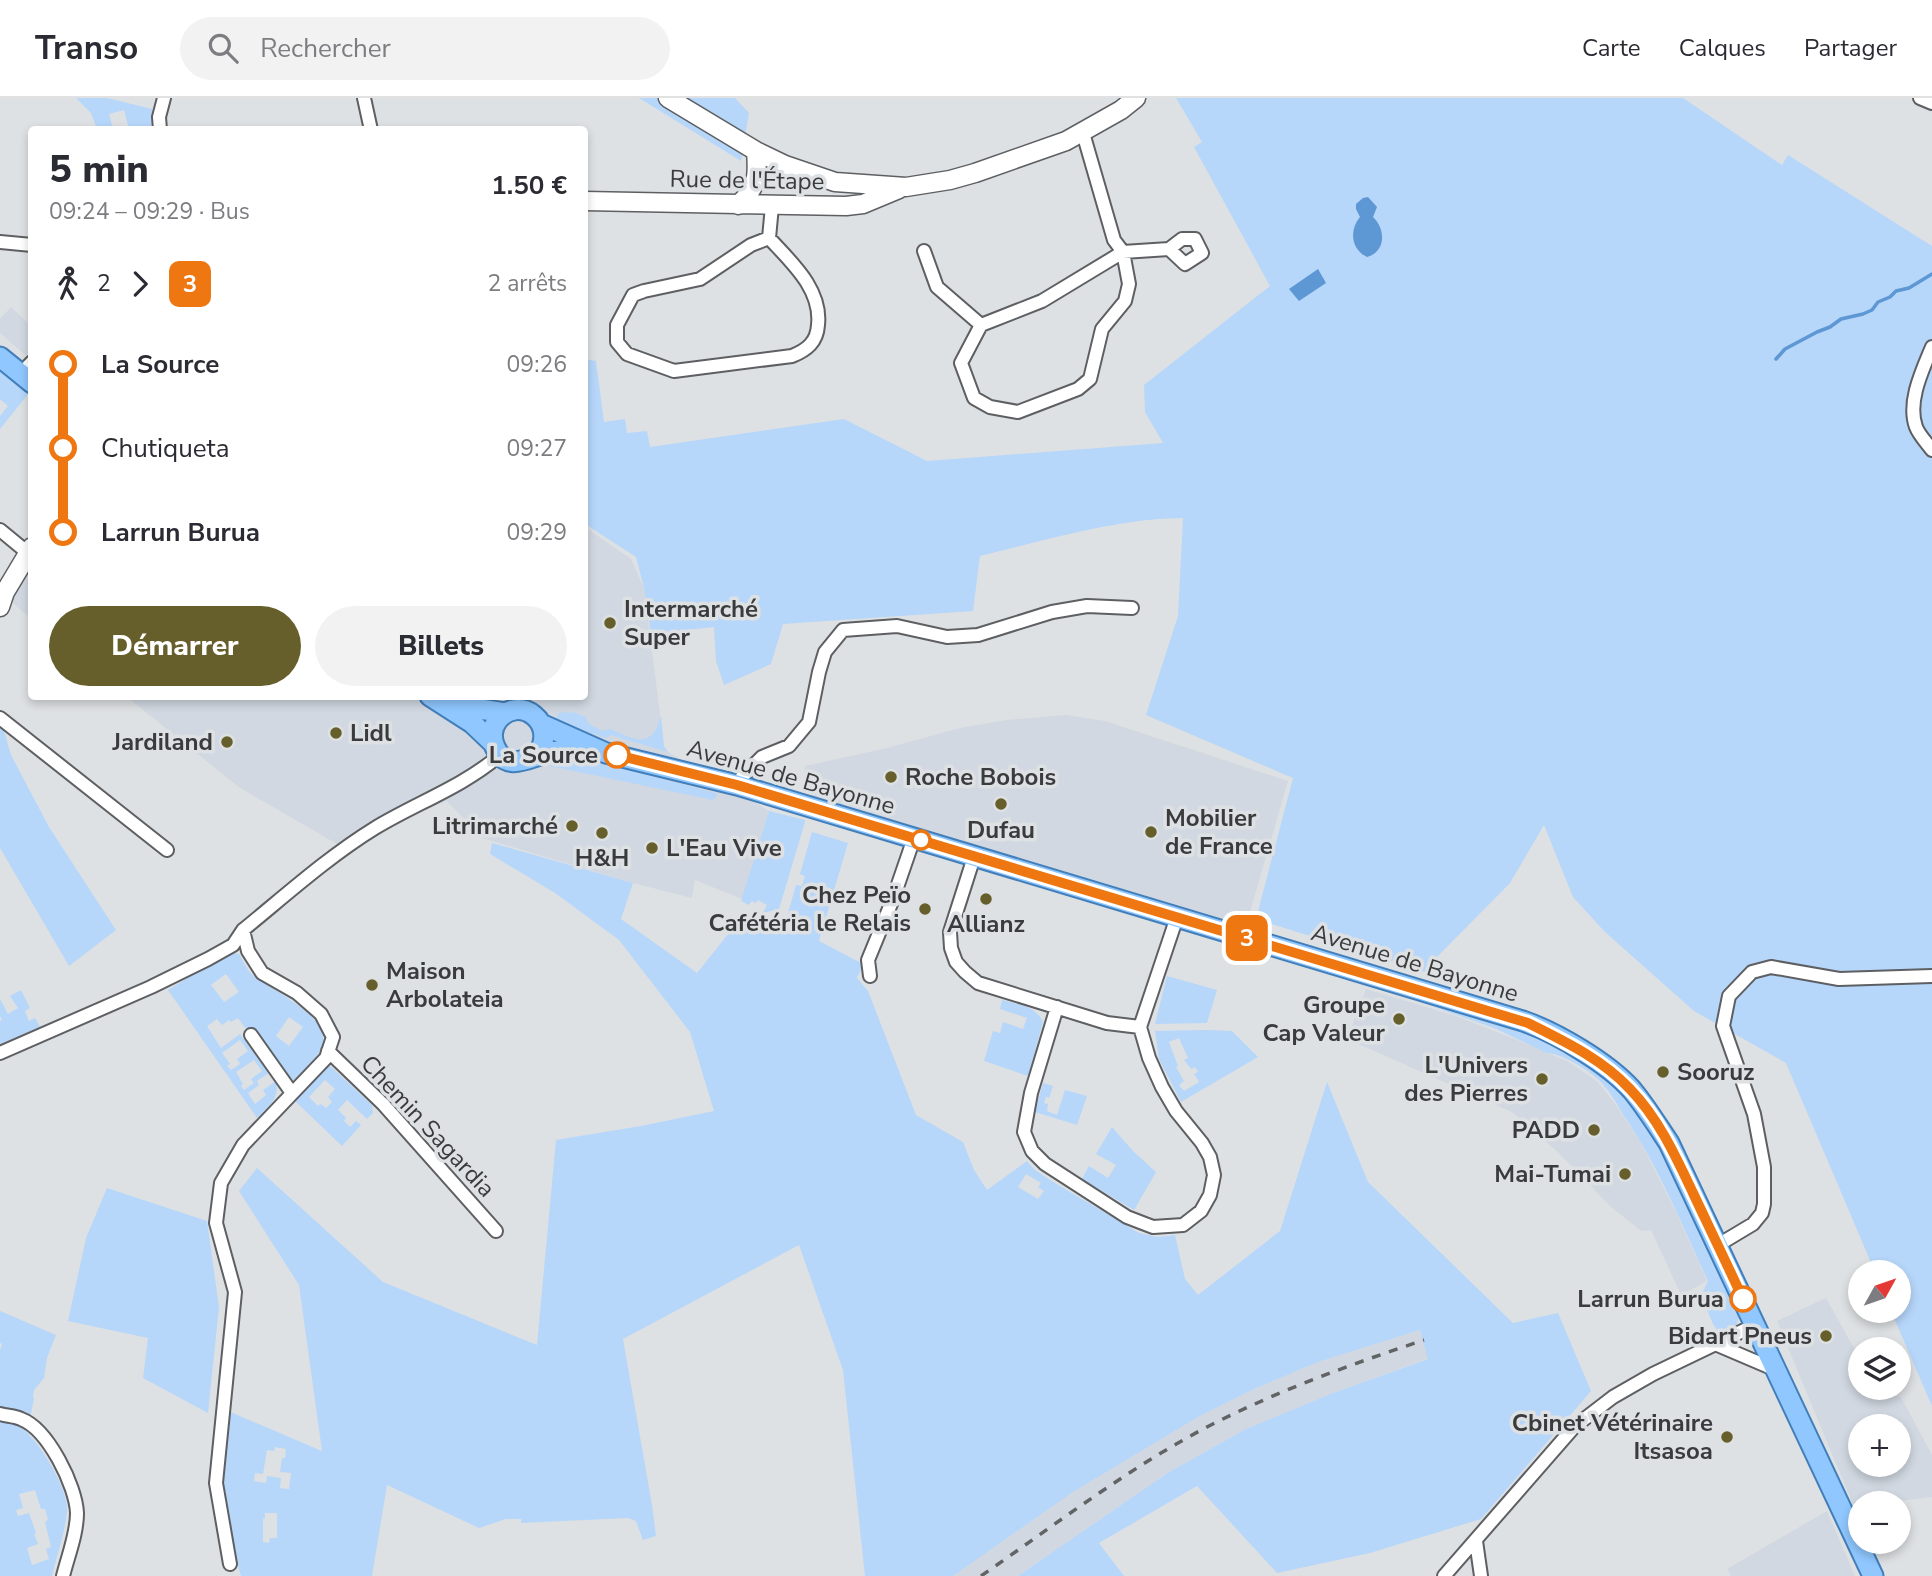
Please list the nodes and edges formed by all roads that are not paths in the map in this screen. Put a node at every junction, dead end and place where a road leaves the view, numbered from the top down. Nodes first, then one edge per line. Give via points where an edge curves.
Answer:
1 (164, 98) edge
2 (365, 98) edge
3 (668, 98) edge
4 (1136, 98) edge
5 (1920, 98) edge
6 (1932, 103) edge
7 (160, 126) edge
8 (370, 126) edge
9 (1083, 133) junction
10 (756, 151) junction
11 (906, 187) junction
12 (588, 201) edge
13 (738, 205) junction
14 (772, 206) junction
15 (769, 238) junction
16 (0, 242) edge
17 (28, 245) edge
18 (1169, 249) dead end
19 (924, 251) dead end
20 (1123, 252) junction
21 (981, 325) junction
22 (0, 343) edge
23 (1932, 347) edge
24 (0, 351) edge
25 (0, 357) edge
26 (28, 368) edge
27 (28, 369) edge
28 (28, 370) edge
29 (1932, 450) edge
30 (0, 530) edge
31 (28, 549) edge
32 (28, 553) edge
33 (0, 607) edge
34 (1132, 608) dead end
35 (436, 700) edge
36 (461, 700) edge
37 (505, 713) junction
38 (0, 718) edge
39 (541, 724) junction
40 (497, 749) junction
41 (607, 752) junction
42 (537, 755) junction
43 (737, 785) junction
44 (914, 838) junction
45 (167, 850) dead end
46 (974, 856) junction
47 (1177, 917) junction
48 (243, 930) junction
49 (870, 976) dead end
50 (1932, 976) edge
51 (1057, 1007) junction
52 (1140, 1027) junction
53 (251, 1035) dead end
54 (328, 1051) junction
55 (0, 1053) edge
56 (292, 1093) junction
57 (496, 1231) dead end
58 (1718, 1245) junction
59 (1755, 1325) junction
60 (1715, 1344) junction
61 (1776, 1370) junction
62 (0, 1414) edge
63 (1476, 1541) junction
64 (230, 1564) dead end
65 (63, 1576) edge
66 (1444, 1576) edge
67 (1481, 1576) edge
68 (1872, 1576) edge

1 - 7 street
2 - 8 street
3 - 10 main road
4 - 9 main road
5 - 6 street
9 - 11 main road via 975,173
9 - 20 street via 1114,240
10 - 11 main road via 835,182
10 - 13 main road via 755,184
11 - 14 main road, Rue de l'Étape via 863,204
12 - 13 main road, Rue de l'Étape
13 - 14 main road, Rue de l'Étape
14 - 15 street
15 - 15 street via 700,279 633,295 617,326 617,342 627,355 674,371 805,351 818,334 815,297
16 - 17 street
18 - 20 street
19 - 21 street via 937,287
20 - 21 street via 1042,301
20 - 21 street via 1129,284 1125,301 1102,330 1090,379 1079,389 1017,412 990,407 974,398 961,363
22 - 26 main road
23 - 29 street via 1913,403 1916,428
24 - 27 main road
25 - 28 main road
30 - 31 street
32 - 33 main road
34 - 43 street via 1087,606 1052,612 978,635 947,637 897,626 843,630 825,652 809,722 789,746 762,757
35 - 40 main road via 472,723
36 - 37 main road
37 - 39 main road via 526,711
37 - 40 main road via 494,726
38 - 45 street
39 - 41 main road
39 - 42 main road via 544,740
40 - 42 main road via 512,762
40 - 48 street via 486,767 345,848
41 - 42 main road
41 - 43 main road, Avenue de Bayonne
43 - 44 main road, Avenue de Bayonne
44 - 46 main road, Avenue de Bayonne
44 - 49 street via 868,960
46 - 47 main road, Avenue de Bayonne
46 - 51 street via 950,932 956,962 978,983
47 - 52 street
47 - 58 main road, Avenue de Bayonne via 1528,1023 1576,1047 1623,1082 1649,1112
48 - 54 street via 248,951 262,973 297,993 321,1014 333,1037
48 - 55 street via 233,945 208,959
50 - 58 street via 1839,979 1771,967 1752,972 1730,996 1723,1026 1754,1114 1765,1204 1754,1224
51 - 52 street via 1107,1023
51 - 52 street via 1024,1132 1032,1151 1127,1217 1153,1227 1183,1225 1210,1195 1214,1175 1206,1150 1162,1087
53 - 56 street
54 - 56 street
54 - 57 street, Chemin Sagardia via 383,1104
56 - 64 street via 243,1145 221,1183 216,1223 235,1292 216,1483
58 - 59 main road, Avenue de Bayonne
59 - 60 street
59 - 61 main road, Avenue de Bayonne
60 - 61 street
60 - 63 street via 1613,1397 1574,1427
61 - 68 main road, Avenue de Bayonne
62 - 65 street via 23,1419 40,1433 75,1494 74,1538
63 - 66 street
63 - 67 street

